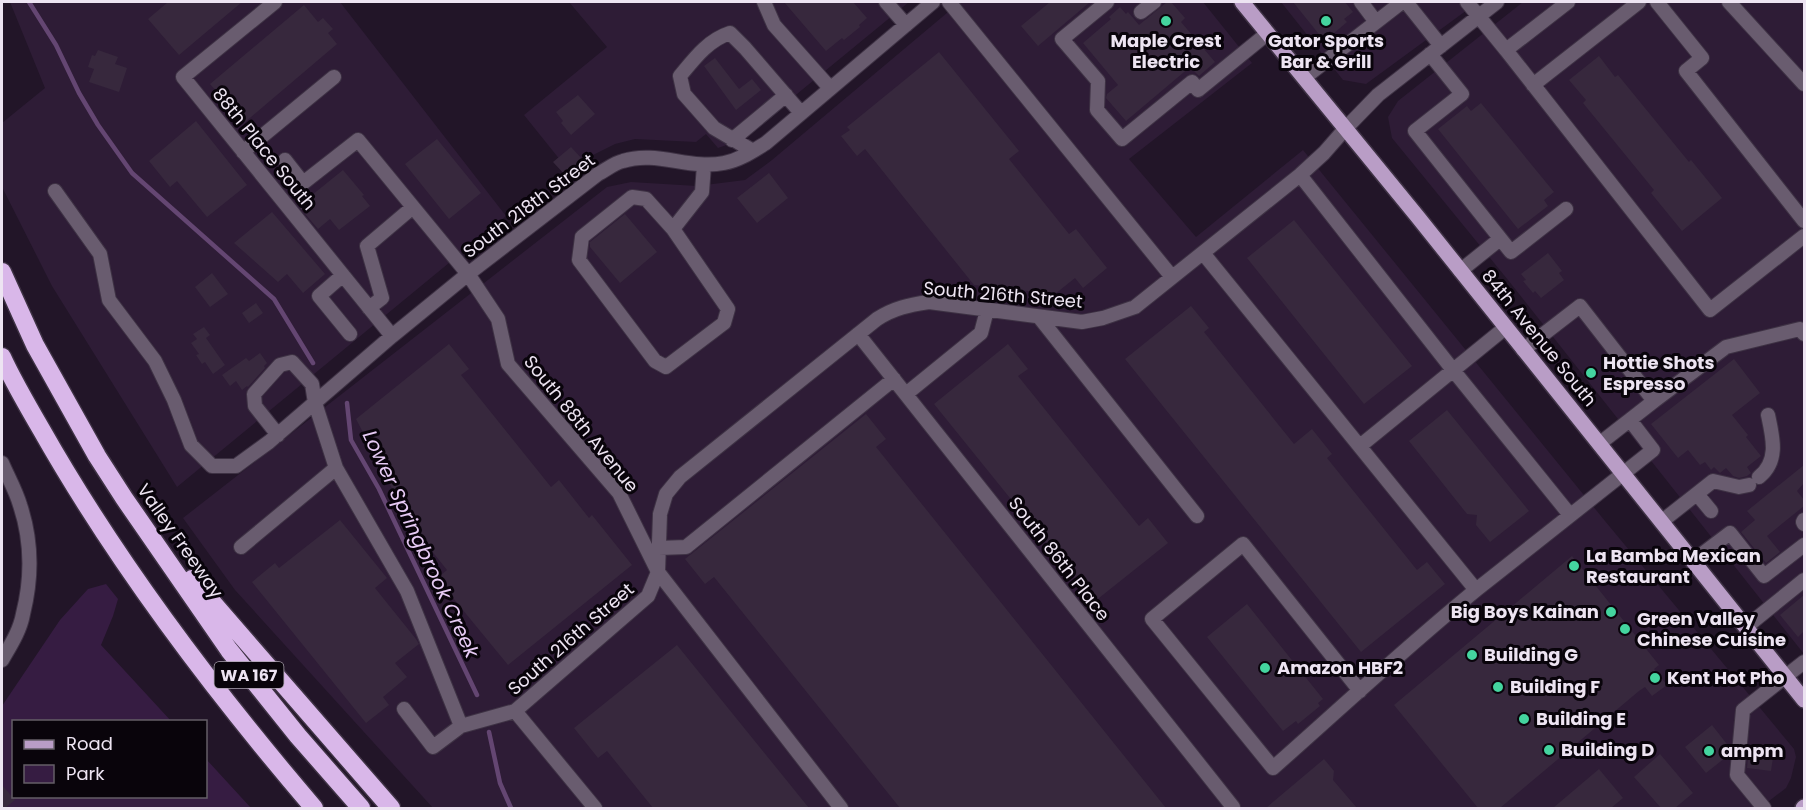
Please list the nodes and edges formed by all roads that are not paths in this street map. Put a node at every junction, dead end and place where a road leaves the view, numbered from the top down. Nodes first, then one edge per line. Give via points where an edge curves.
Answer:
1 (275, 2) edge
2 (764, 2) edge
3 (886, 2) edge
4 (933, 2) edge
5 (949, 2) edge
6 (1107, 2) edge
7 (1154, 2) edge
8 (1242, 2) edge
9 (1361, 2) edge
10 (1404, 2) edge
11 (1467, 2) edge
12 (1497, 2) edge
13 (1568, 2) edge
14 (1658, 2) edge
15 (1729, 2) edge
16 (1634, 3) edge
17 (1141, 12) dead end
18 (1479, 16) junction
19 (1376, 22) junction
20 (906, 24) junction
21 (1268, 33) junction
22 (1436, 50) junction
23 (1506, 50) junction
24 (334, 77) dead end
25 (1304, 78) junction
26 (1804, 84) edge
27 (1533, 85) junction
28 (830, 88) junction
29 (786, 95) junction
30 (801, 113) junction
31 (1345, 129) junction
32 (732, 140) junction
33 (753, 151) junction
34 (243, 152) junction
35 (285, 160) dead end
36 (704, 165) junction
37 (1300, 175) junction
38 (55, 191) dead end
39 (413, 207) junction
40 (1566, 209) dead end
41 (1804, 221) edge
42 (673, 229) junction
43 (1804, 236) edge
44 (1500, 239) junction
45 (1203, 253) junction
46 (1460, 271) junction
47 (2, 272) edge
48 (468, 274) junction
49 (343, 275) junction
50 (1173, 277) junction
51 (369, 308) junction
52 (987, 310) junction
53 (1039, 317) junction
54 (1505, 328) junction
55 (350, 334) dead end
56 (858, 334) junction
57 (1804, 334) edge
58 (392, 336) junction
59 (1523, 350) junction
60 (2, 357) edge
61 (1453, 370) junction
62 (894, 379) junction
63 (906, 394) junction
64 (1654, 401) junction
65 (315, 403) junction
66 (1768, 415) dead end
67 (1630, 420) junction
68 (278, 435) junction
69 (1599, 444) junction
70 (1360, 446) junction
71 (2, 463) edge
72 (336, 468) junction
73 (1622, 473) junction
74 (1697, 494) junction
75 (1712, 511) dead end
76 (1570, 515) junction
77 (1197, 516) dead end
78 (1662, 522) junction
79 (149, 532) junction
80 (1804, 545) edge
81 (241, 547) dead end
82 (659, 548) junction
83 (1693, 561) junction
84 (658, 572) junction
85 (1804, 579) edge
86 (1476, 590) junction
87 (1746, 627) junction
88 (2, 660) edge
89 (1804, 662) edge
90 (1786, 677) junction
91 (1360, 691) junction
92 (1804, 700) edge
93 (404, 709) dead end
94 (515, 711) junction
95 (461, 726) junction
96 (253, 737) junction
97 (298, 808) edge
98 (314, 808) edge
99 (361, 808) edge
100 (391, 808) edge
101 (595, 808) edge
102 (842, 808) edge
103 (1232, 808) edge
104 (1764, 808) edge

1 - 34 street, 88th Place South via 183,76
2 - 28 street via 774,25
3 - 20 street
4 - 20 street, South 218th Street
5 - 50 street
6 - 21 street via 1062,39 1098,81 1097,110 1122,139 1192,82 1198,90
7 - 17 street
8 - 21 main road, 84th Avenue South
9 - 19 street
10 - 19 street
10 - 22 street
11 - 18 street
12 - 18 street, South 216th Street
13 - 23 street
14 - 41 street via 1702,58 1686,71
15 - 26 street
16 - 27 street
18 - 22 street, South 216th Street
18 - 23 street
19 - 25 street
20 - 28 street, South 218th Street
21 - 25 main road, 84th Avenue South
22 - 31 street, South 216th Street via 1378,95
22 - 44 street via 1462,94 1415,131
23 - 27 street
24 - 34 street
25 - 31 main road, 84th Avenue South
27 - 43 street via 1710,310
28 - 30 street, South 218th Street
29 - 30 street
29 - 32 street
29 - 32 street via 730,33 718,37 680,76 684,94 714,128
30 - 33 street, South 218th Street
31 - 37 street, South 216th Street
31 - 46 main road, 84th Avenue South
32 - 33 street
33 - 36 street, South 218th Street via 725,163
34 - 49 street, 88th Place South
35 - 39 street, South 88th Avenue via 303,183 358,140
36 - 42 street via 702,192
36 - 48 street, South 218th Street via 644,157 622,161 590,180
37 - 45 street, South 216th Street
37 - 61 street
38 - 68 street via 100,254 109,300 155,361 191,445 212,466 236,466
39 - 48 street, South 88th Avenue
39 - 51 street via 367,246 382,298
40 - 44 street via 1511,252
42 - 42 street via 728,309 724,322 666,367 655,361 579,260 582,237 633,197 646,199
44 - 46 street
45 - 50 street, South 216th Street
45 - 70 street
46 - 54 main road, 84th Avenue South
47 - 79 highway, Valley Freeway / WA 167 via 35,345 97,456
48 - 58 street, South 218th Street
48 - 84 street, South 88th Avenue via 498,319 508,364 619,493
49 - 51 street, 88th Place South
49 - 55 street via 320,297
50 - 53 street, South 216th Street via 1135,307 1102,318 1082,322
51 - 58 street, 88th Place South
52 - 53 street, South 216th Street
52 - 56 street, South 216th Street via 929,302 908,305 892,310
52 - 63 street via 981,333
53 - 77 street
54 - 59 main road, 84th Avenue South
54 - 61 street
56 - 62 street, South 86th Place
56 - 82 street, South 216th Street via 680,477 666,494 660,514
57 - 64 street via 1800,328 1726,347
58 - 65 street, South 218th Street
59 - 64 street via 1580,306
59 - 69 main road, 84th Avenue South
60 - 96 highway, WA 167 via 65,471 121,560
61 - 70 street
61 - 76 street
62 - 63 street, South 86th Place
62 - 82 street via 686,547
63 - 103 street, South 86th Place
64 - 67 street
65 - 68 street
65 - 68 street via 312,384 292,362 280,365 254,394 255,406
65 - 72 street
66 - 74 street via 1773,448 1768,469 1739,487 1713,481
67 - 69 street
67 - 73 street via 1653,450
69 - 73 main road, 84th Avenue South
70 - 86 street
71 - 88 street via 20,504 30,541 23,615
72 - 81 street
72 - 95 street via 407,591
73 - 76 street
73 - 78 main road, 84th Avenue South
74 - 75 street
74 - 78 street
76 - 86 street
78 - 83 main road, 84th Avenue South
79 - 99 highway, Valley Freeway / WA 167 via 229,650
79 - 100 highway
80 - 83 street via 1764,576 1730,533
82 - 84 street, South 216th Street
83 - 87 main road, 84th Avenue South
84 - 94 street, South 216th Street via 648,596 637,607
84 - 102 street, South 88th Avenue
85 - 87 street
86 - 91 street
87 - 90 main road, 84th Avenue South
89 - 90 street
90 - 92 main road, 84th Avenue South
90 - 104 street via 1743,710 1737,775
91 - 91 street via 1273,768 1152,619 1243,544
93 - 95 street via 433,747
94 - 95 street
94 - 101 street
96 - 97 highway
96 - 98 highway, WA 167

